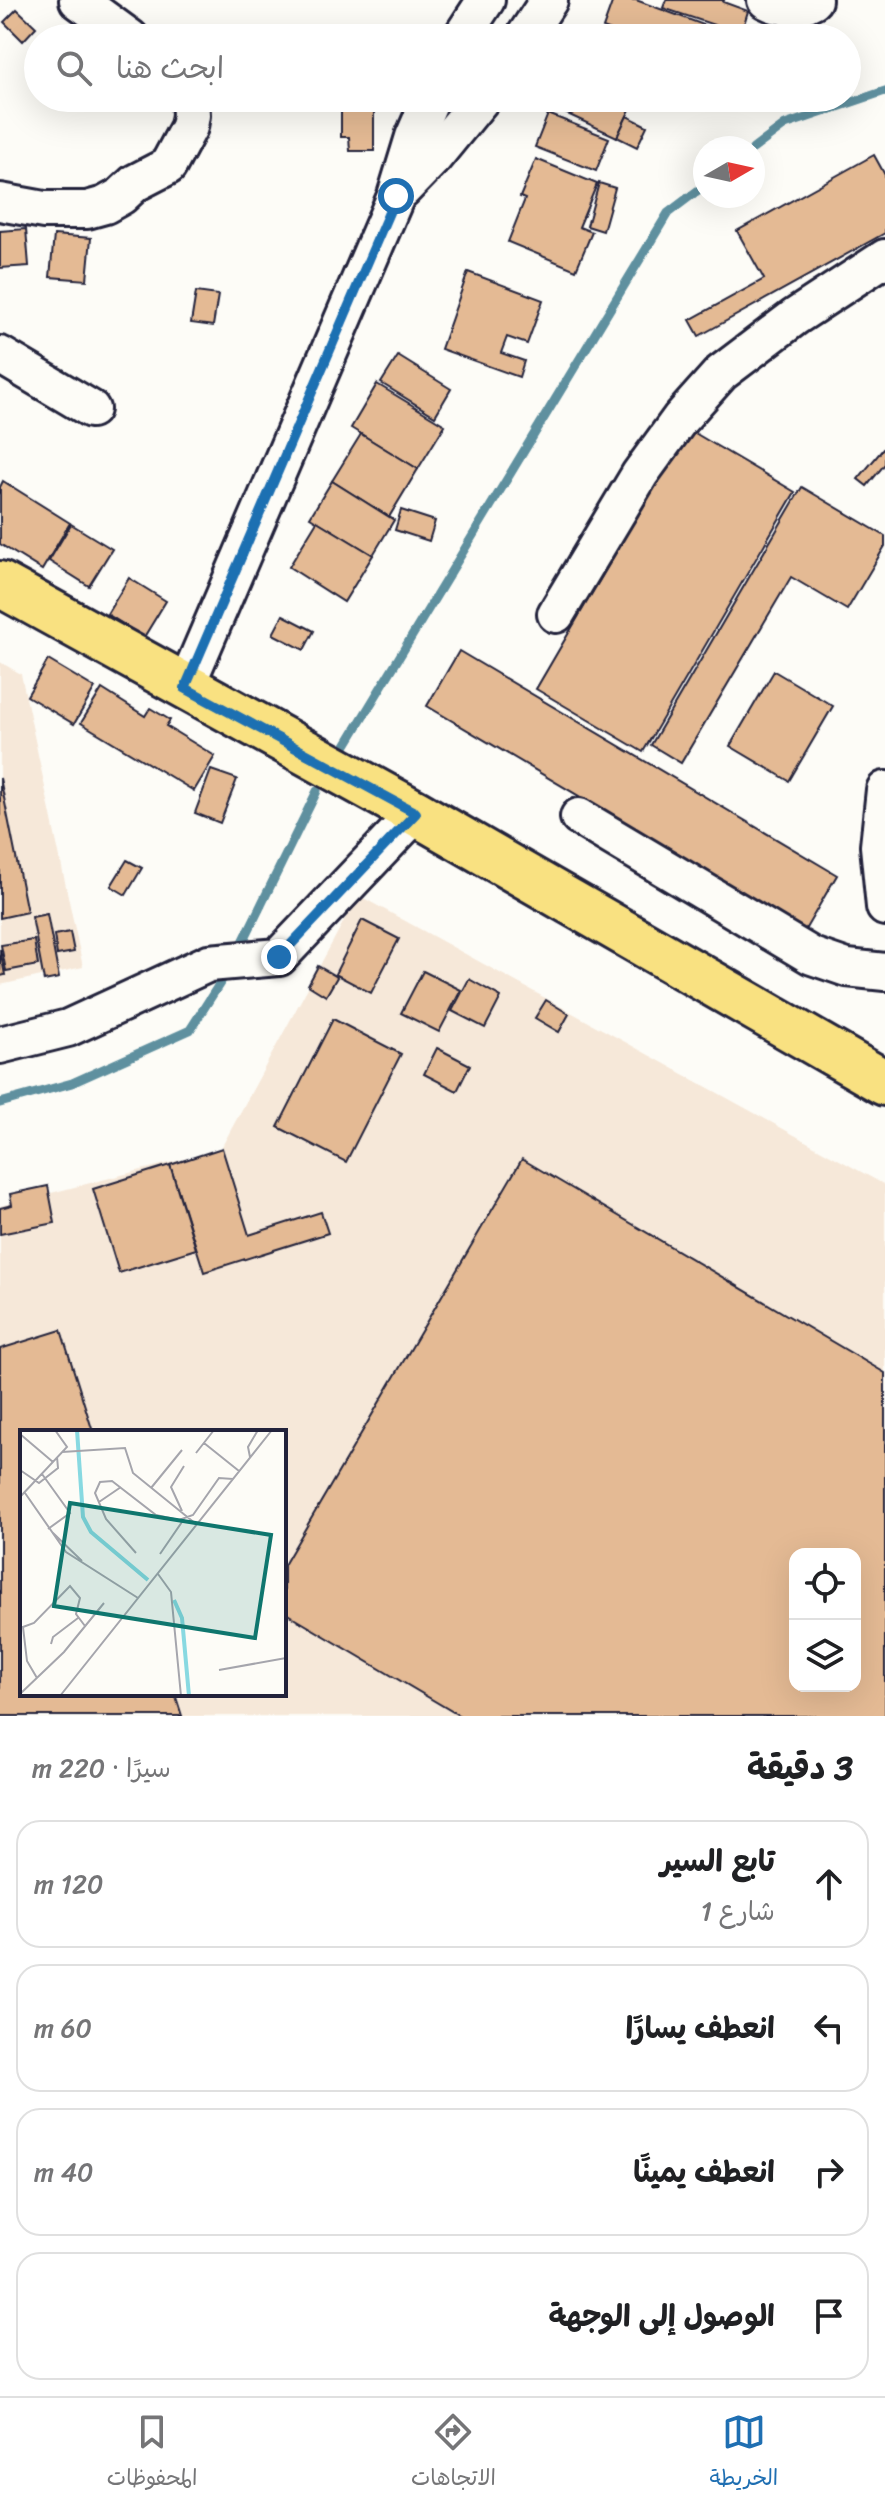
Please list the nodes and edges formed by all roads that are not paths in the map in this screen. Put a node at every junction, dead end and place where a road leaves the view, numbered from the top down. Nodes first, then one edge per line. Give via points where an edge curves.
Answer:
1 (78, 0) edge
2 (486, 0) edge
3 (549, 0) edge
4 (766, 0) edge
5 (813, 0) edge
6 (111, 24) edge
7 (470, 24) edge
8 (533, 24) edge
9 (191, 112) edge
10 (425, 112) edge
11 (471, 112) edge
12 (396, 196) junction
13 (0, 202) edge
14 (885, 258) edge
15 (0, 355) edge
16 (91, 409) dead end
17 (0, 584) edge
18 (556, 614) dead end
19 (185, 688) junction
20 (885, 790) edge
21 (416, 813) junction
22 (579, 817) dead end
23 (885, 907) edge
24 (885, 972) edge
25 (0, 1045) edge
26 (883, 1076) edge

1 - 6 street
2 - 7 street
3 - 8 street
4 - 5 street via 787,7
9 - 13 street via 189,127 168,166 105,205 44,210
10 - 12 street
11 - 12 street
12 - 19 street
14 - 18 street via 721,373 640,474
15 - 16 street
17 - 19 main road
19 - 21 main road
20 - 23 street via 879,846
21 - 25 street via 279,957 209,963 68,1028
21 - 26 main road
22 - 24 street via 812,956 847,968

